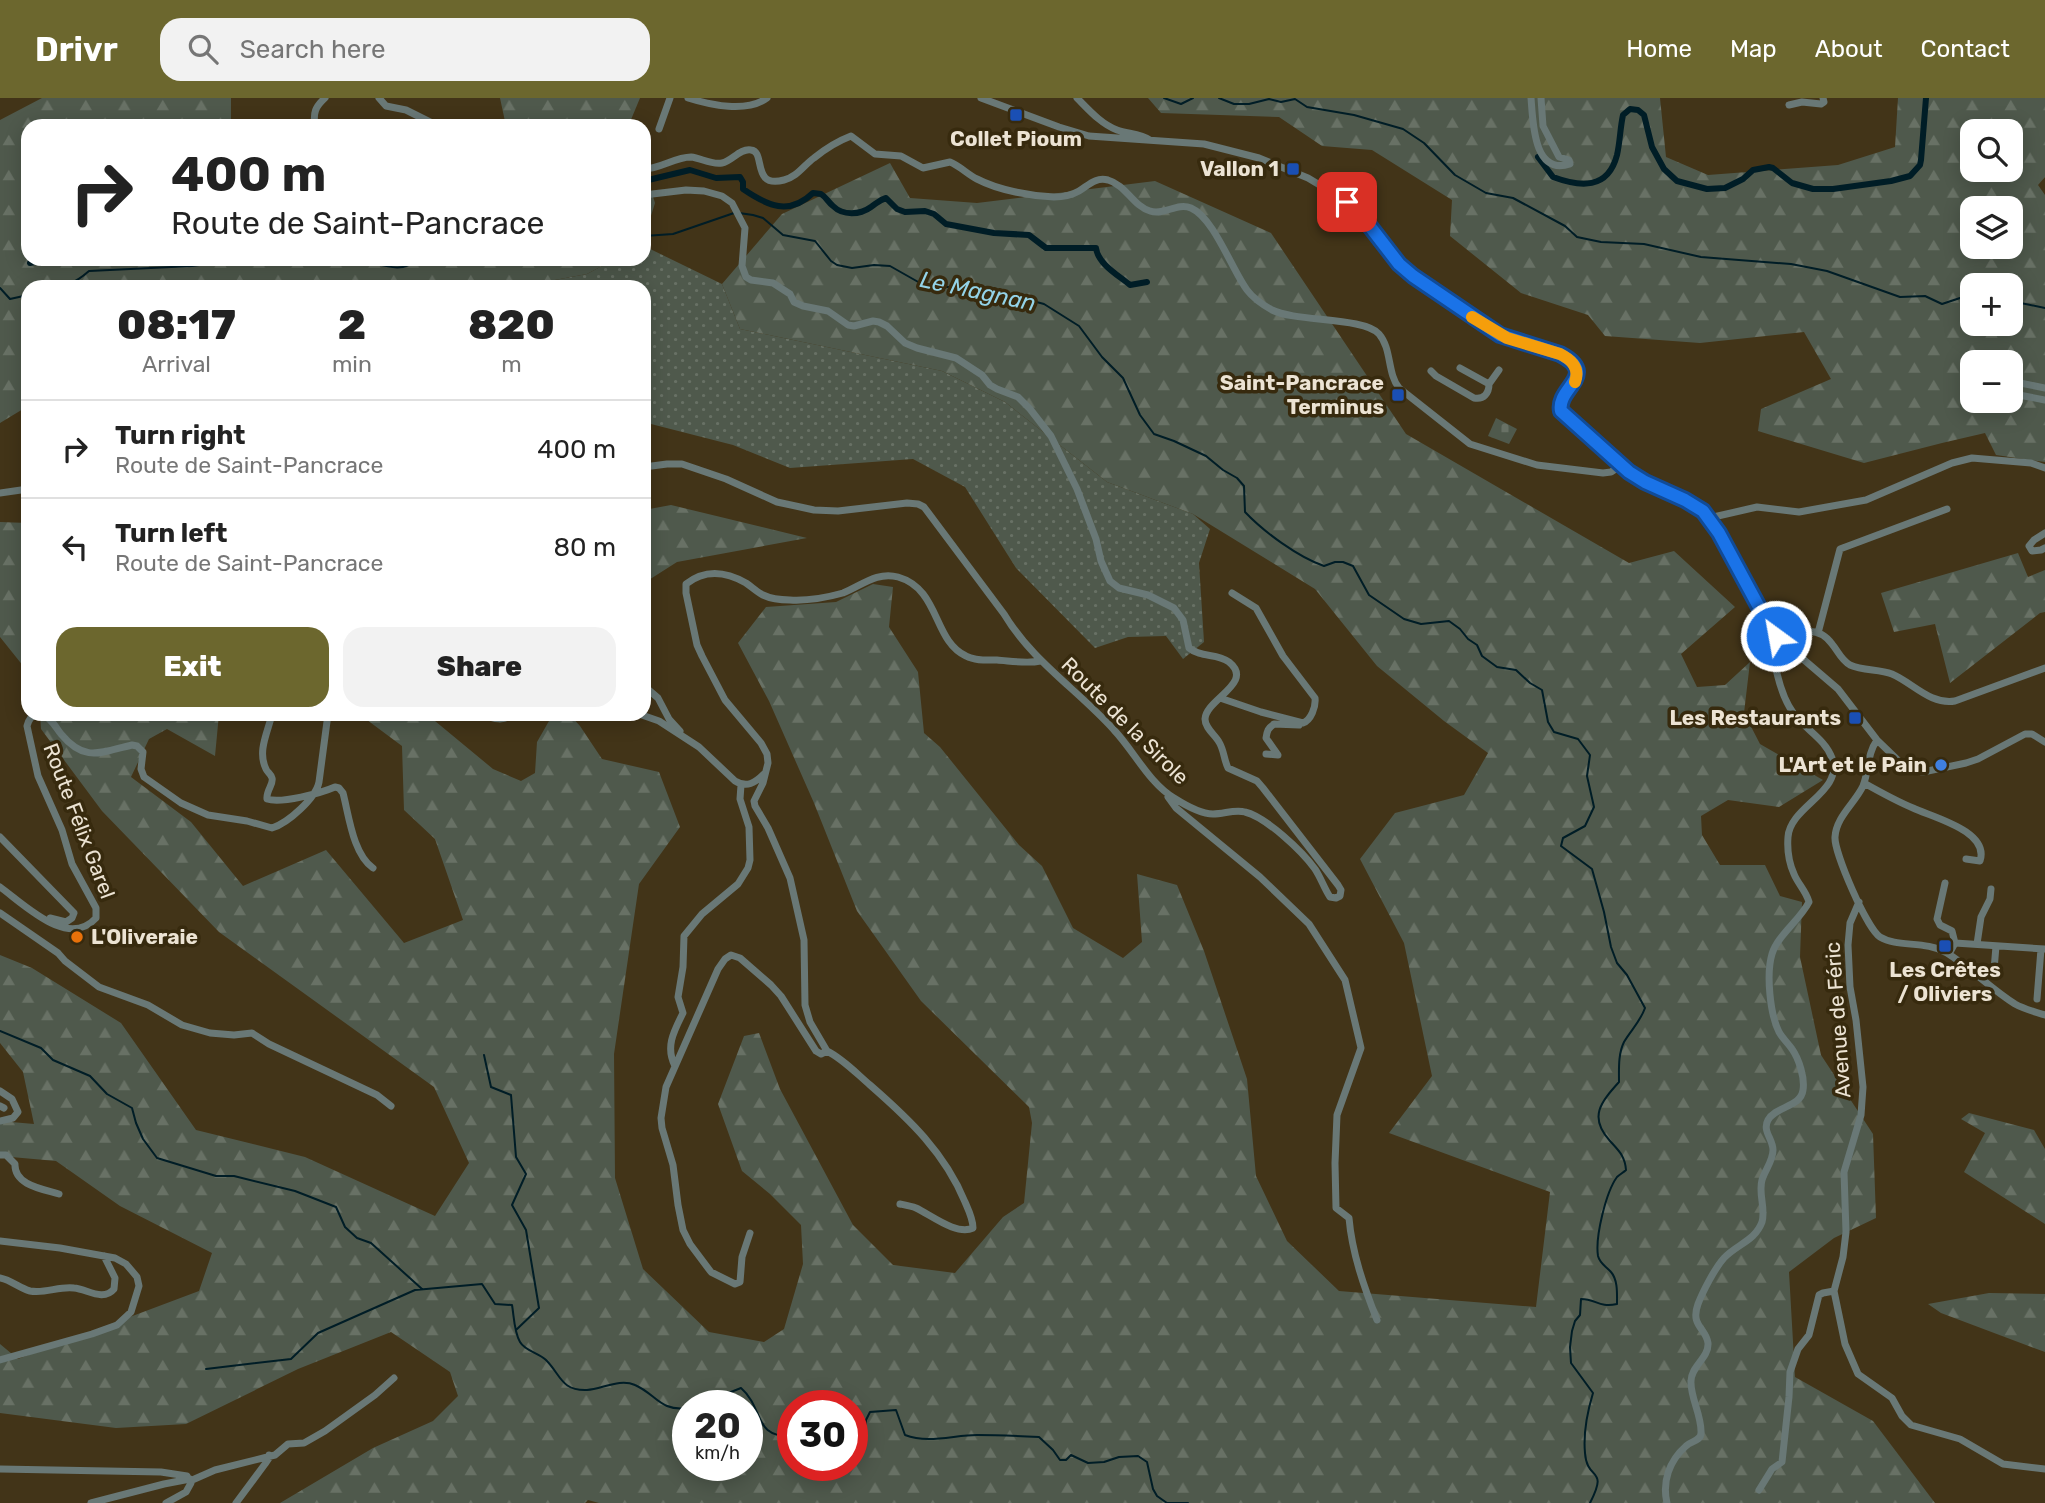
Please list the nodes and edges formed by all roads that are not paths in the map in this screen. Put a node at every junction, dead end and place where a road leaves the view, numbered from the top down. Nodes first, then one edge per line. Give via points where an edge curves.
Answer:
1 (326, 98) edge
2 (379, 98) edge
3 (670, 98) edge
4 (688, 98) edge
5 (767, 98) edge
6 (981, 98) edge
7 (1077, 98) edge
8 (1531, 98) edge
9 (1541, 98) edge
10 (1823, 98) edge
11 (1789, 105) dead end
12 (314, 119) edge
13 (424, 119) edge
14 (659, 129) dead end
15 (1151, 141) junction
16 (651, 169) edge
17 (651, 194) edge
18 (1460, 368) dead end
19 (1499, 370) dead end
20 (1431, 372) dead end
21 (1489, 384) junction
22 (2023, 384) edge
23 (2045, 388) edge
24 (2023, 396) edge
25 (2045, 400) edge
26 (651, 466) edge
27 (1620, 466) junction
28 (2045, 468) edge
29 (21, 490) edge
30 (0, 493) edge
31 (1947, 509) dead end
32 (1709, 518) junction
33 (2045, 533) edge
34 (2045, 548) edge
35 (1232, 593) dead end
36 (1818, 633) junction
37 (1779, 634) junction
38 (1784, 640) junction
39 (1040, 661) junction
40 (2045, 668) edge
41 (651, 692) edge
42 (1220, 698) junction
43 (651, 718) edge
44 (29, 721) edge
45 (51, 721) edge
46 (270, 721) edge
47 (327, 721) edge
48 (1303, 723) junction
49 (682, 736) junction
50 (1877, 740) junction
51 (2045, 742) edge
52 (1266, 754) dead end
53 (764, 774) junction
54 (1864, 783) junction
55 (741, 785) junction
56 (316, 792) junction
57 (1166, 793) junction
58 (0, 837) edge
59 (1966, 859) dead end
60 (373, 868) dead end
61 (1945, 883) dead end
62 (0, 887) edge
63 (1991, 889) dead end
64 (1859, 902) junction
65 (0, 913) edge
66 (43, 918) junction
67 (1955, 943) junction
68 (1977, 944) junction
69 (1996, 946) junction
70 (2043, 949) edge
71 (1949, 954) junction
72 (1994, 970) dead end
73 (2037, 999) dead end
74 (2045, 1015) edge
75 (827, 1051) junction
76 (675, 1066) junction
77 (0, 1091) edge
78 (391, 1106) dead end
79 (0, 1121) edge
80 (0, 1155) edge
81 (59, 1194) dead end
82 (900, 1204) dead end
83 (750, 1233) dead end
84 (0, 1238) edge
85 (104, 1256) junction
86 (0, 1278) edge
87 (1833, 1292) junction
88 (1377, 1320) dead end
89 (0, 1360) edge
90 (394, 1378) dead end
91 (269, 1455) junction
92 (0, 1469) edge
93 (2045, 1469) edge
94 (190, 1480) junction
95 (1759, 1490) dead end
96 (91, 1503) edge
97 (166, 1503) edge
98 (236, 1503) edge
99 (1667, 1503) edge

1 - 12 street via 316,108
2 - 13 street via 386,106
3 - 14 street
4 - 5 street via 723,107 756,104
6 - 15 street via 1089,136
7 - 15 street via 1114,129
8 - 9 street via 1540,153 1550,162 1567,166 1569,160 1559,157 1543,126
10 - 11 street via 1821,104
15 - 27 street via 1204,145 1252,156 1308,178 1340,198 1413,276 1500,335 1568,358 1577,377 1561,398 1559,409
16 - 27 street via 687,158 719,164 750,149 758,155 764,177 782,181 851,136 875,154 901,156 923,168 952,163 981,181 1025,192 1062,196 1096,180 1107,180 1147,211 1160,213 1185,206 1198,212 1249,293 1274,311 1377,332 1393,381 1470,444 1537,465 1604,473
17 - 42 street, Route de la Sirole via 686,190 722,196 732,203 745,228 742,266 746,277 773,283 794,302 828,311 848,325 879,322 910,346 956,358 990,385 1018,397 1051,436 1077,489 1110,581 1174,607 1183,620 1189,648 1227,661 1235,670 1233,685
18 - 21 street
19 - 21 street
20 - 21 street via 1474,398 1487,394
22 - 23 street
24 - 25 street
26 - 39 street, Route de la Sirole via 682,464 777,502 814,510 922,505
27 - 32 street via 1694,505
28 - 32 street via 1972,458 1866,500 1799,512 1757,507
29 - 30 street
31 - 36 street via 1840,549
32 - 37 street
33 - 34 street via 2029,546 2032,551
35 - 48 street via 1256,608 1283,656 1315,698 1315,708
36 - 38 street via 1798,632
36 - 40 street via 1852,666 1894,675 1946,702
37 - 38 street
37 - 99 street via 1773,649 1785,698 1794,715 1827,747 1833,762 1833,777 1793,819 1788,834 1787,853 1809,902 1773,950 1770,962 1773,1016 1794,1052 1804,1091 1768,1120 1773,1150 1762,1180 1760,1226 1753,1237 1721,1261 1699,1302 1696,1321 1708,1344 1691,1378 1701,1434 1679,1454 1667,1475
38 - 50 street via 1838,689
39 - 53 street via 966,656 946,638 928,600 898,577 881,576 840,593 799,601 769,598 735,578 705,574 685,588 697,645 725,700 767,754
39 - 57 street, Route de la Sirole via 1112,727
41 - 49 street
42 - 48 street
42 - 57 street, Route de la Sirole via 1205,718 1228,768 1263,788 1341,894 1330,897 1307,859 1252,814 1209,814
43 - 49 street
44 - 66 street, Route Félix Garel via 38,776 72,864 96,908 91,924 73,930
45 - 56 street, Route Félix Garel via 84,753 137,746 148,781 208,815 272,828
46 - 56 street via 262,752 272,778 267,799
47 - 56 street
48 - 52 street via 1270,727 1266,738 1278,755
49 - 55 street
50 - 51 street via 1905,767 1919,772 1978,759 2025,734
50 - 54 street via 1870,750
53 - 55 street via 757,782
53 - 75 street via 755,807 789,878 804,940 805,1004
54 - 59 street via 1962,830 1982,854 1980,860
54 - 64 street via 1835,836
55 - 76 street via 750,860 738,884 684,936 678,998 682,1013 670,1042
56 - 60 street via 341,790 359,852
57 - 88 street via 1176,808 1309,924 1345,980 1362,1048 1337,1115 1336,1208 1349,1217 1362,1280
58 - 66 street via 74,913 66,922
61 - 67 street via 1937,919 1952,931
62 - 66 street, Route Félix Garel
63 - 68 street via 1980,917
64 - 71 street via 1871,928 1884,939 1931,946
64 - 87 street, Avenue de Féric via 1850,923 1848,945 1863,1096 1844,1172 1846,1232
65 - 78 street via 99,987 142,1002 196,1031 252,1033
67 - 68 street
67 - 71 street
68 - 69 street
69 - 70 street
69 - 72 street
70 - 73 street
71 - 74 street via 2014,1003
75 - 76 street via 816,1051 781,996 731,955 718,970
75 - 82 street via 895,1106 933,1147 960,1189 973,1228 962,1230
76 - 83 street via 661,1118 683,1230 711,1272 738,1284
77 - 79 street via 12,1099 18,1112
80 - 81 street via 15,1164 20,1179
84 - 85 street
85 - 86 street via 116,1278 108,1294 67,1287 35,1292
85 - 89 street via 126,1264 139,1282 131,1312 123,1321
87 - 93 street, Avenue de Féric via 1841,1331 1858,1374 1892,1398 1911,1425 1960,1439 2003,1464
87 - 95 street via 1819,1295 1809,1335 1798,1349 1790,1372 1782,1462
90 - 91 street via 325,1431
91 - 94 street
91 - 98 street
92 - 94 street via 161,1472
94 - 96 street
94 - 97 street via 189,1489

